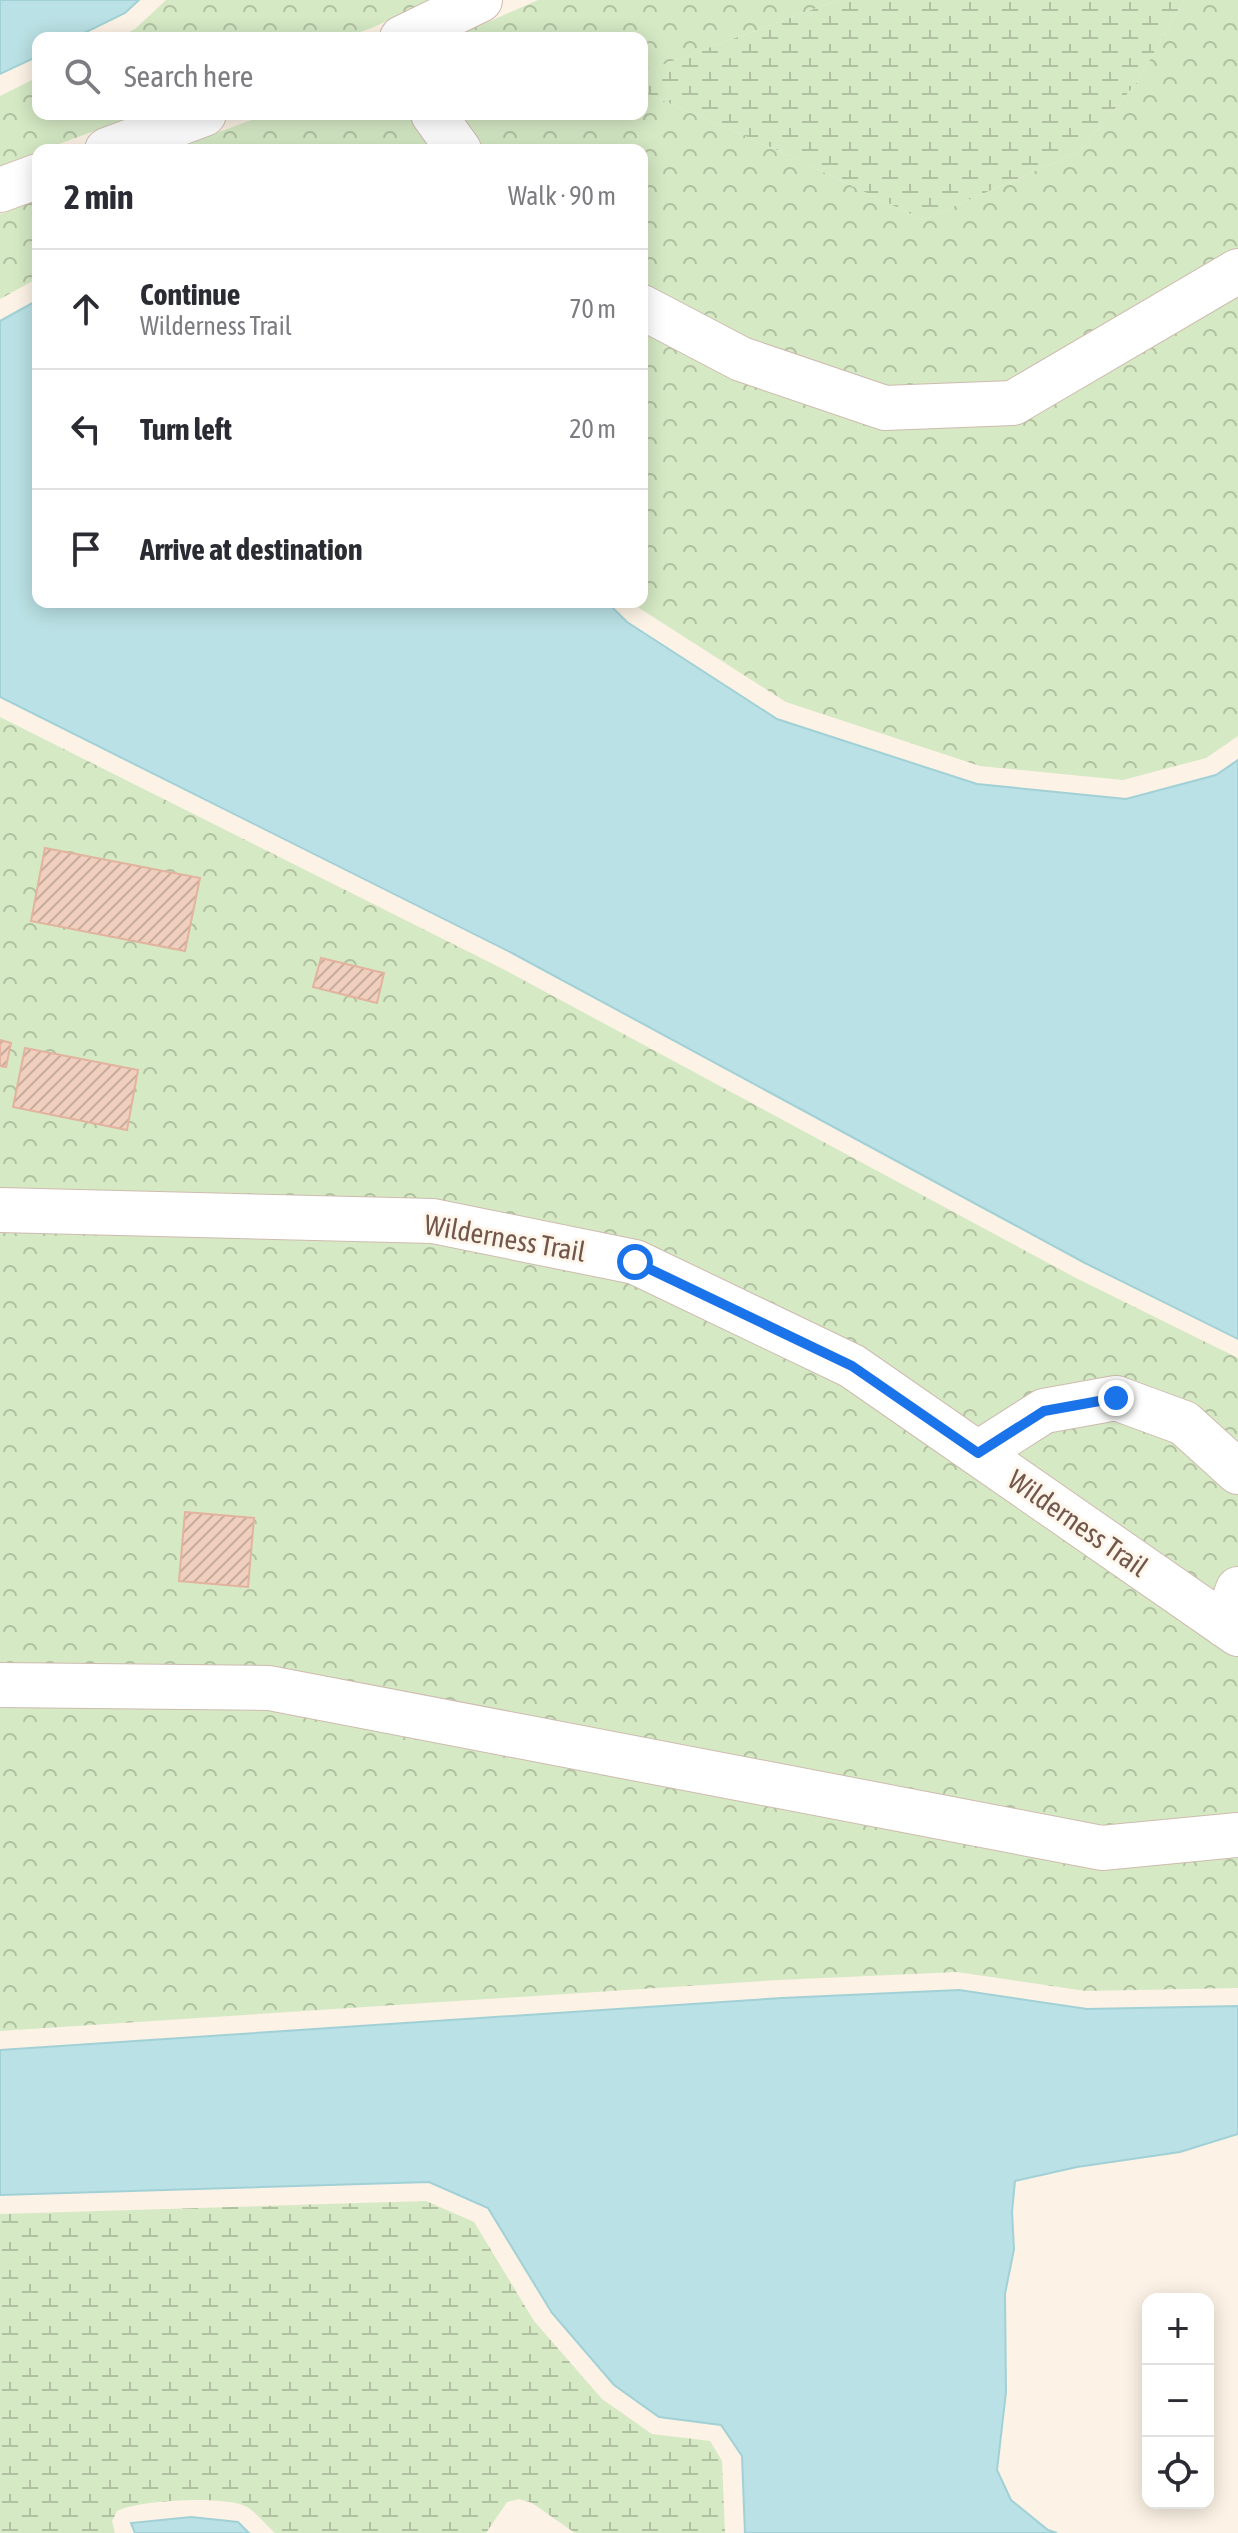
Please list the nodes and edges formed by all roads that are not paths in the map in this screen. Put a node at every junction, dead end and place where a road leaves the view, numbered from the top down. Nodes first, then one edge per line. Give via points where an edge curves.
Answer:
1 (474, 1) edge
2 (414, 32) edge
3 (188, 120) edge
4 (437, 120) edge
5 (123, 144) edge
6 (455, 144) edge
7 (32, 178) edge
8 (0, 190) edge
9 (1238, 271) edge
10 (648, 310) edge
11 (0, 1210) edge
12 (978, 1453) junction
13 (1238, 1472) edge
14 (1234, 1616) edge
15 (0, 1685) edge
16 (1238, 1835) edge

1 - 2 street
3 - 5 street
4 - 6 street
7 - 8 street
9 - 10 street via 1013,403 885,408 741,359
11 - 12 street, Wilderness Trail via 433,1221 635,1262 852,1366
12 - 13 street via 1044,1411 1116,1398 1184,1423
12 - 14 street, Wilderness Trail
15 - 16 street via 269,1688 1102,1848

